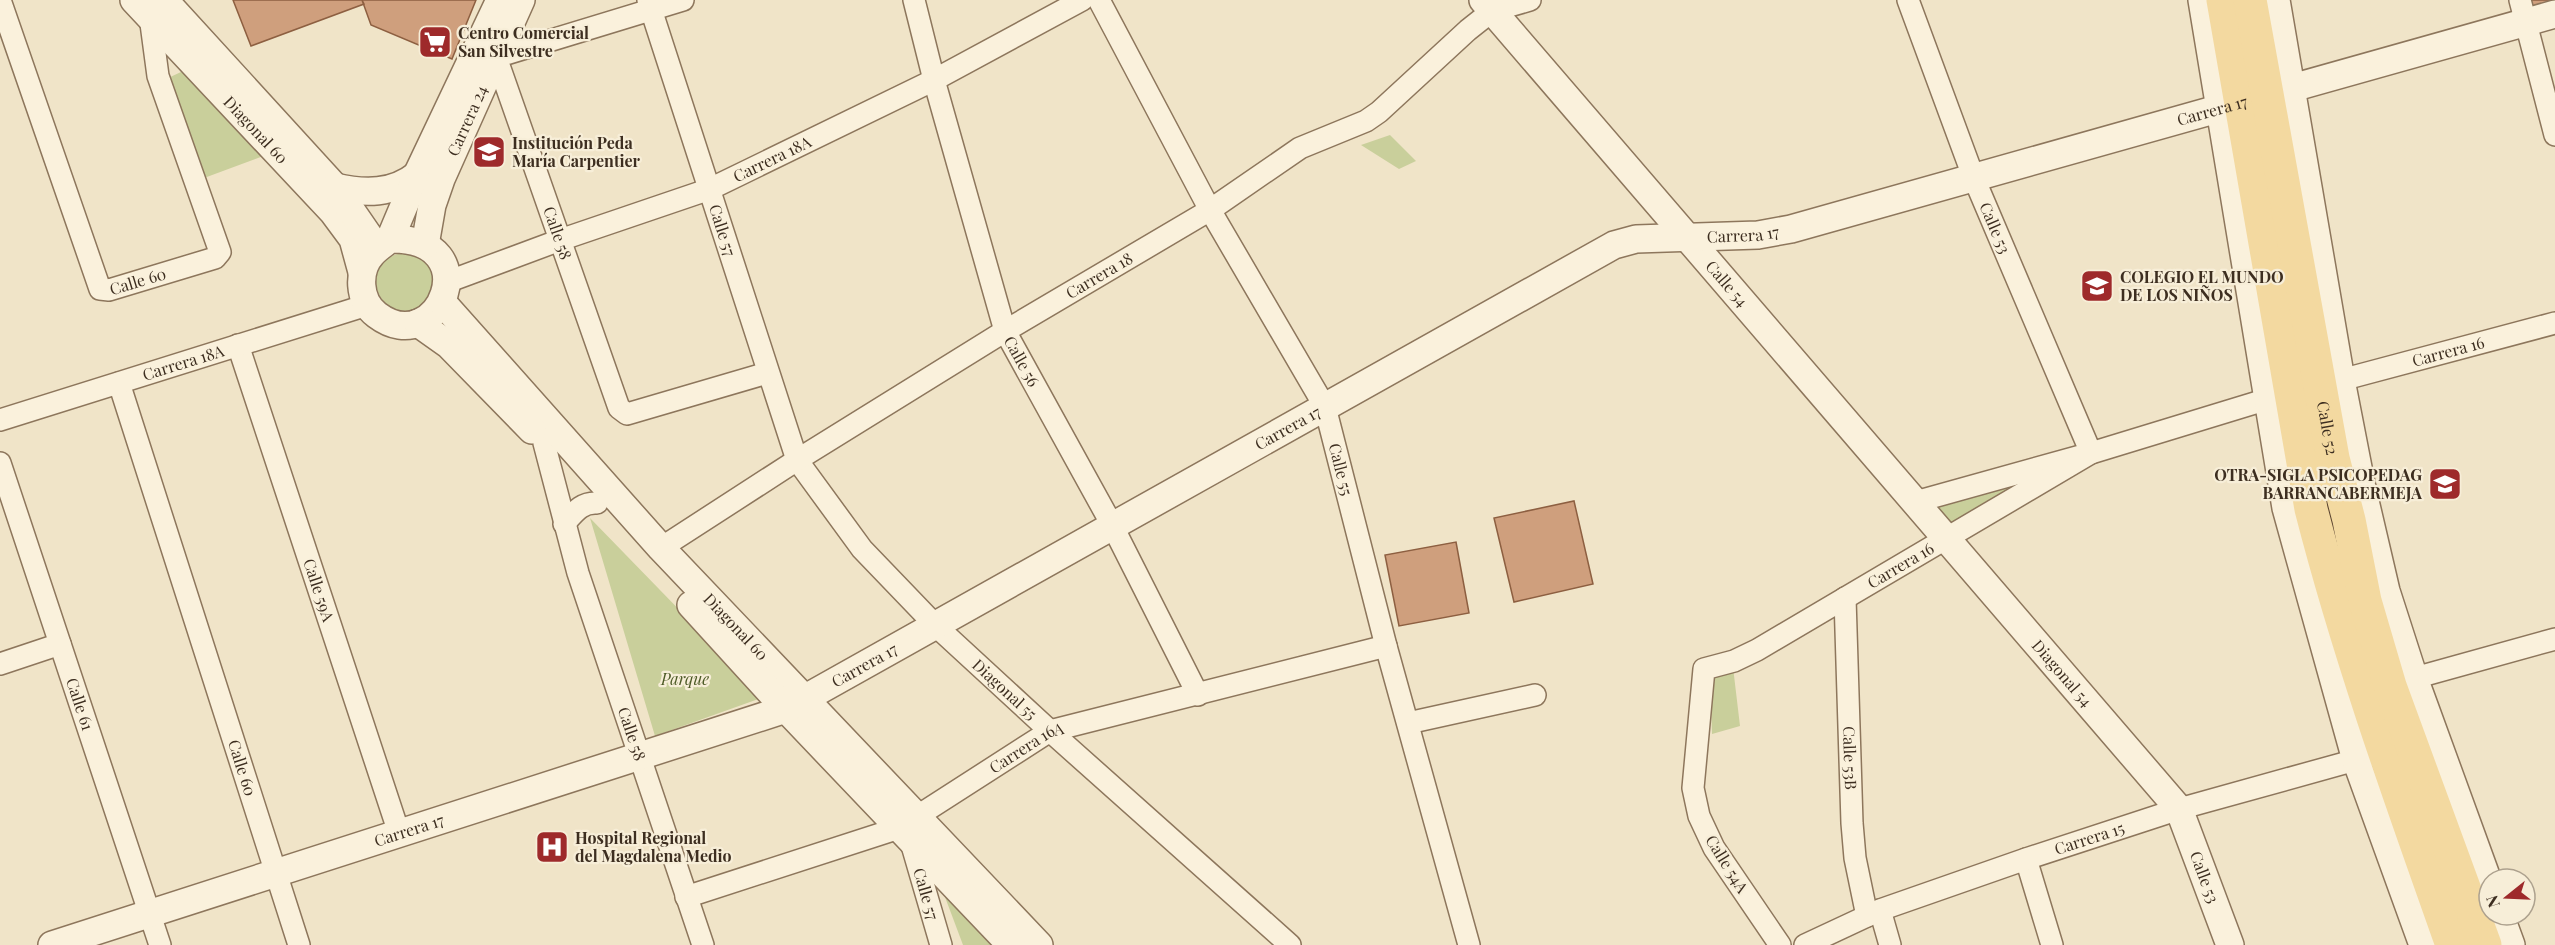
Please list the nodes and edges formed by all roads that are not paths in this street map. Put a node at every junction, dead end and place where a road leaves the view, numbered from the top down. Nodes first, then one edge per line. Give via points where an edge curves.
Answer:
1 (0, 0) edge
2 (500, 0) edge
3 (521, 0) edge
4 (683, 0) edge
5 (914, 0) edge
6 (1082, 0) edge
7 (1099, 0) edge
8 (1530, 0) edge
9 (1908, 0) edge
10 (2202, 0) edge
11 (2223, 0) edge
12 (2250, 0) edge
13 (2276, 0) edge
14 (149, 5) edge
15 (649, 5) edge
16 (1487, 6) edge
17 (2524, 11) edge
18 (2555, 14) edge
19 (496, 57) junction
20 (195, 65) junction
21 (159, 76) junction
22 (934, 80) junction
23 (2255, 97) junction
24 (2555, 135) edge
25 (417, 175) junction
26 (1973, 176) junction
27 (335, 187) junction
28 (710, 189) junction
29 (1210, 210) junction
30 (1686, 236) junction
31 (560, 240) junction
32 (384, 244) junction
33 (425, 245) junction
34 (362, 272) junction
35 (444, 292) junction
36 (367, 305) junction
37 (418, 323) junction
38 (2555, 323) edge
39 (1005, 331) junction
40 (238, 345) junction
41 (767, 373) junction
42 (2341, 380) junction
43 (119, 383) junction
44 (2279, 395) junction
45 (1325, 407) junction
46 (0, 420) edge
47 (544, 444) junction
48 (2091, 453) junction
49 (797, 460) junction
50 (0, 463) edge
51 (1915, 502) junction
52 (597, 503) junction
53 (564, 524) junction
54 (1112, 525) junction
55 (1946, 538) junction
56 (661, 548) junction
57 (1845, 598) junction
58 (936, 626) junction
59 (2555, 639) edge
60 (60, 644) junction
61 (1386, 646) junction
62 (0, 664) edge
63 (1704, 669) joint
64 (2402, 682) junction
65 (1198, 695) junction
66 (1535, 695) dead end
67 (796, 704) junction
68 (1408, 723) junction
69 (1050, 731) junction
70 (640, 756) junction
71 (2369, 756) junction
72 (2179, 809) junction
73 (908, 828) junction
74 (399, 833) junction
75 (2026, 859) junction
76 (2482, 867) edge
77 (276, 873) junction
78 (686, 897) junction
79 (1873, 913) junction
80 (150, 914) junction
81 (2504, 927) edge
82 (52, 945) edge
83 (160, 945) edge
84 (299, 945) edge
85 (703, 945) edge
86 (941, 945) edge
87 (1011, 945) edge
88 (1039, 945) edge
89 (1290, 945) edge
90 (1469, 945) edge
91 (1780, 945) edge
92 (1805, 945) edge
93 (1890, 945) edge
94 (2052, 945) edge
95 (2230, 945) edge
96 (2423, 945) edge
97 (2452, 945) edge
98 (2485, 945) edge
99 (2511, 945) edge

1 - 21 street, Calle 60 via 100,289 109,290 183,268 215,258 220,252
2 - 25 street, Carrera 24
3 - 19 street, Carrera 24
4 - 15 street
5 - 22 street, Calle 56
6 - 22 street, Carrera 18A
7 - 29 street, Calle 55
8 - 16 street, Carrera 18
9 - 26 street, Calle 53
10 - 23 street, Calle 52
11 - 23 main road, Calle 52
12 - 23 main road, Calle 52
13 - 23 street, Calle 52
14 - 20 street, Diagonal 60
14 - 21 street, Calle 60
14 - 27 street, Diagonal 60
15 - 19 street
15 - 28 street, Calle 57
16 - 29 street, Carrera 18 via 1468,30 1379,112 1300,148
16 - 30 street, Calle 54
17 - 18 street, Carrera 17
17 - 23 street, Carrera 17
17 - 24 street
19 - 31 street, Calle 58
19 - 33 street, Carrera 24 via 441,179
20 - 21 street via 174,66
20 - 34 street, Diagonal 60 via 333,212 353,239
22 - 28 street, Carrera 18A
22 - 39 street, Calle 56
23 - 26 street, Carrera 17
23 - 42 street, Calle 52
23 - 44 main road, Calle 52
23 - 64 main road, Calle 52 via 2365,601
25 - 27 street via 405,184 379,191
25 - 32 street, Carrera 24
26 - 30 street, Carrera 17 via 1791,229 1758,235
26 - 48 street, Calle 53
27 - 32 street, Diagonal 60
28 - 31 street, Carrera 18A
28 - 41 street, Calle 57
29 - 39 street, Carrera 18
29 - 45 street, Calle 55
30 - 45 street, Carrera 17 via 1636,239 1614,245
30 - 51 street, Calle 54
31 - 35 street, Carrera 18A
31 - 41 street, Calle 58 via 619,408 627,414
32 - 33 street via 405,239
32 - 34 street via 371,255
33 - 35 street via 445,268
34 - 36 street
35 - 37 street via 428,318
35 - 56 street, Diagonal 60
36 - 37 street via 383,320 394,324
36 - 40 street, Carrera 18A
37 - 47 street, Diagonal 60 via 449,345
38 - 42 street, Carrera 16
39 - 49 street, Carrera 18
39 - 54 street, Calle 56
40 - 43 street, Carrera 18A
40 - 74 street, Calle 59A
41 - 49 street, Calle 57
42 - 64 street, Calle 52
43 - 46 street, Carrera 18A
43 - 77 street, Calle 60
44 - 48 street, Carrera 16
44 - 71 main road, Calle 52 via 2325,564
45 - 54 street, Carrera 17
45 - 61 street, Calle 55
47 - 52 street, Diagonal 60
47 - 53 street, Calle 58
48 - 51 street, Carrera 16
48 - 55 street, Carrera 16
49 - 56 street, Carrera 18
49 - 58 street, Diagonal 55 via 862,549
50 - 60 street, Calle 61
51 - 55 street, Calle 54
52 - 53 street via 583,505
52 - 67 street, Diagonal 60
53 - 70 street, Calle 58
54 - 58 street, Carrera 17
54 - 65 street, Calle 56
55 - 57 street, Carrera 16
55 - 72 street, Diagonal 54
56 - 67 street, Diagonal 60
57 - 63 street, Carrera 16 via 1757,650
57 - 79 street, Calle 53B via 1853,834 1857,869
58 - 67 street, Carrera 17
58 - 69 street, Diagonal 55
59 - 64 street
60 - 62 street
60 - 80 street, Calle 61
61 - 65 street, Carrera 16A
61 - 68 street, Calle 55
63 - 91 street, Calle 54A via 1693,788 1699,816 1714,848
64 - 76 street, Calle 52
64 - 98 main road, Calle 52
65 - 69 street, Carrera 16A
66 - 68 street
67 - 70 street, Carrera 17
67 - 73 street, Diagonal 60
68 - 90 street, Calle 55
69 - 73 street, Carrera 16A
69 - 89 street, Diagonal 55
70 - 74 street, Carrera 17
70 - 78 street, Calle 58
71 - 72 street, Carrera 15
71 - 96 street, Calle 52
71 - 97 main road, Calle 52
72 - 75 street, Carrera 15
72 - 95 street, Calle 53
73 - 78 street, Carrera 16A
73 - 86 street, Calle 57
73 - 87 street, Diagonal 60
73 - 88 street, Diagonal 60
74 - 77 street, Carrera 17
75 - 79 street, Carrera 15
75 - 94 street
77 - 80 street, Carrera 17
77 - 84 street, Calle 60
78 - 85 street, Calle 58
79 - 92 street, Carrera 15
79 - 93 street, Calle 53B
80 - 82 street, Carrera 17
80 - 83 street, Calle 61
81 - 99 street

